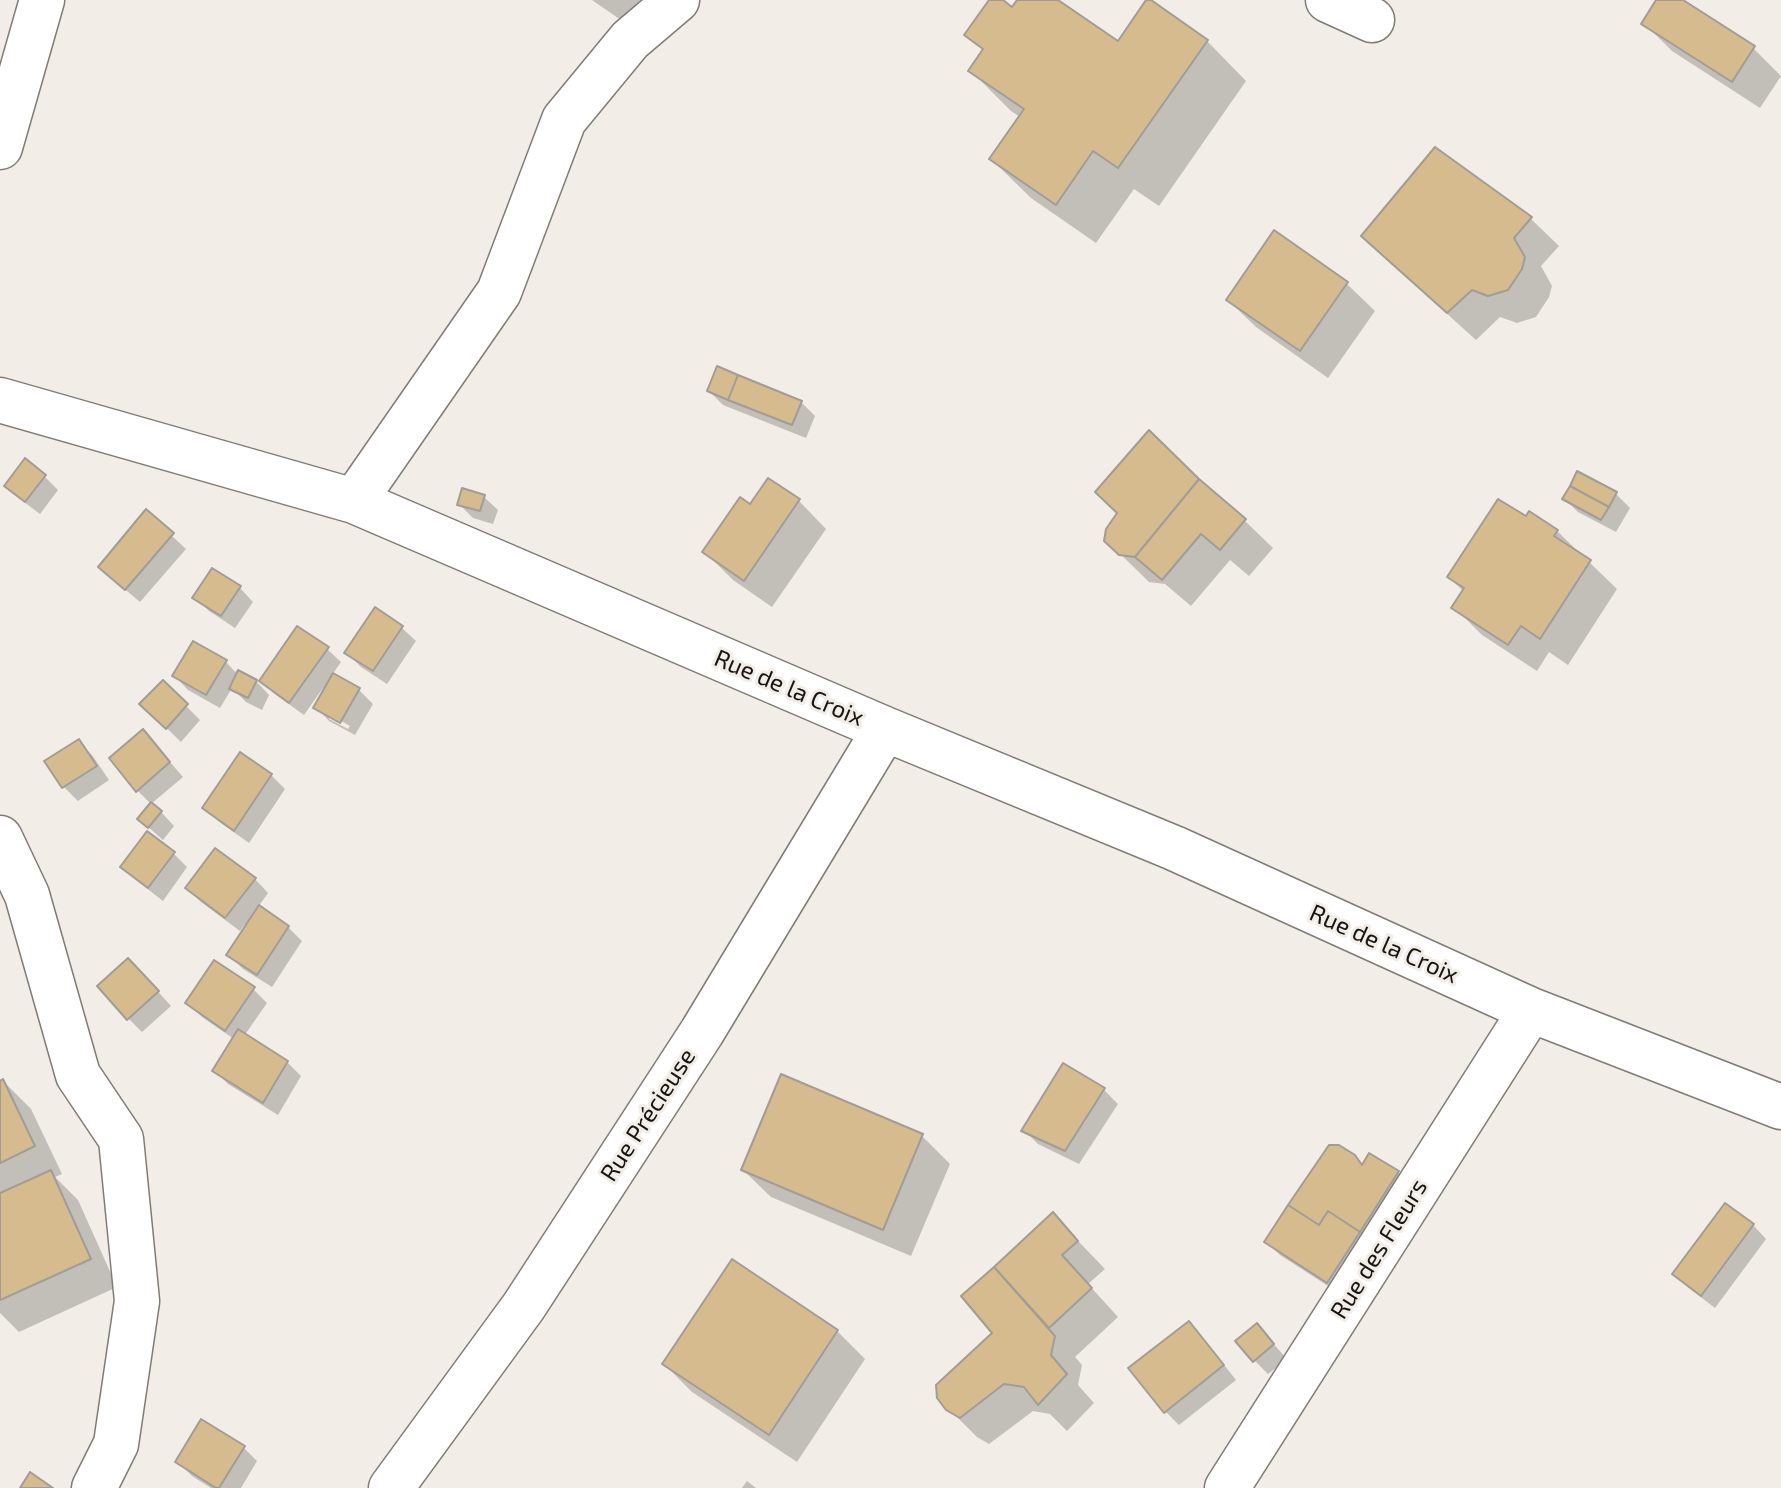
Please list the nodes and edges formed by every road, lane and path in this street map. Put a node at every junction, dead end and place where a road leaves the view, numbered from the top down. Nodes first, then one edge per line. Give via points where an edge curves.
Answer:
1 (42, 0) edge
2 (677, 0) edge
3 (1328, 0) edge
4 (1372, 20) dead end
5 (0, 147) edge
6 (0, 400) edge
7 (354, 501) junction
8 (885, 729) junction
9 (0, 838) edge
10 (1531, 1010) junction
11 (1781, 1107) edge
12 (94, 1488) edge
13 (391, 1488) edge
14 (1227, 1488) edge

1 - 5 street
2 - 7 street via 630,40 564,120 499,292
3 - 4 street
6 - 7 street, Rue de la Croix
7 - 8 street, Rue de la Croix
8 - 10 street, Rue de la Croix via 1174,848
8 - 13 street, Rue Précieuse via 702,1032 558,1254
9 - 12 street via 27,895 78,1075 121,1139 137,1301 116,1444
10 - 11 street, Rue de la Croix
10 - 14 street, Rue des Fleurs

